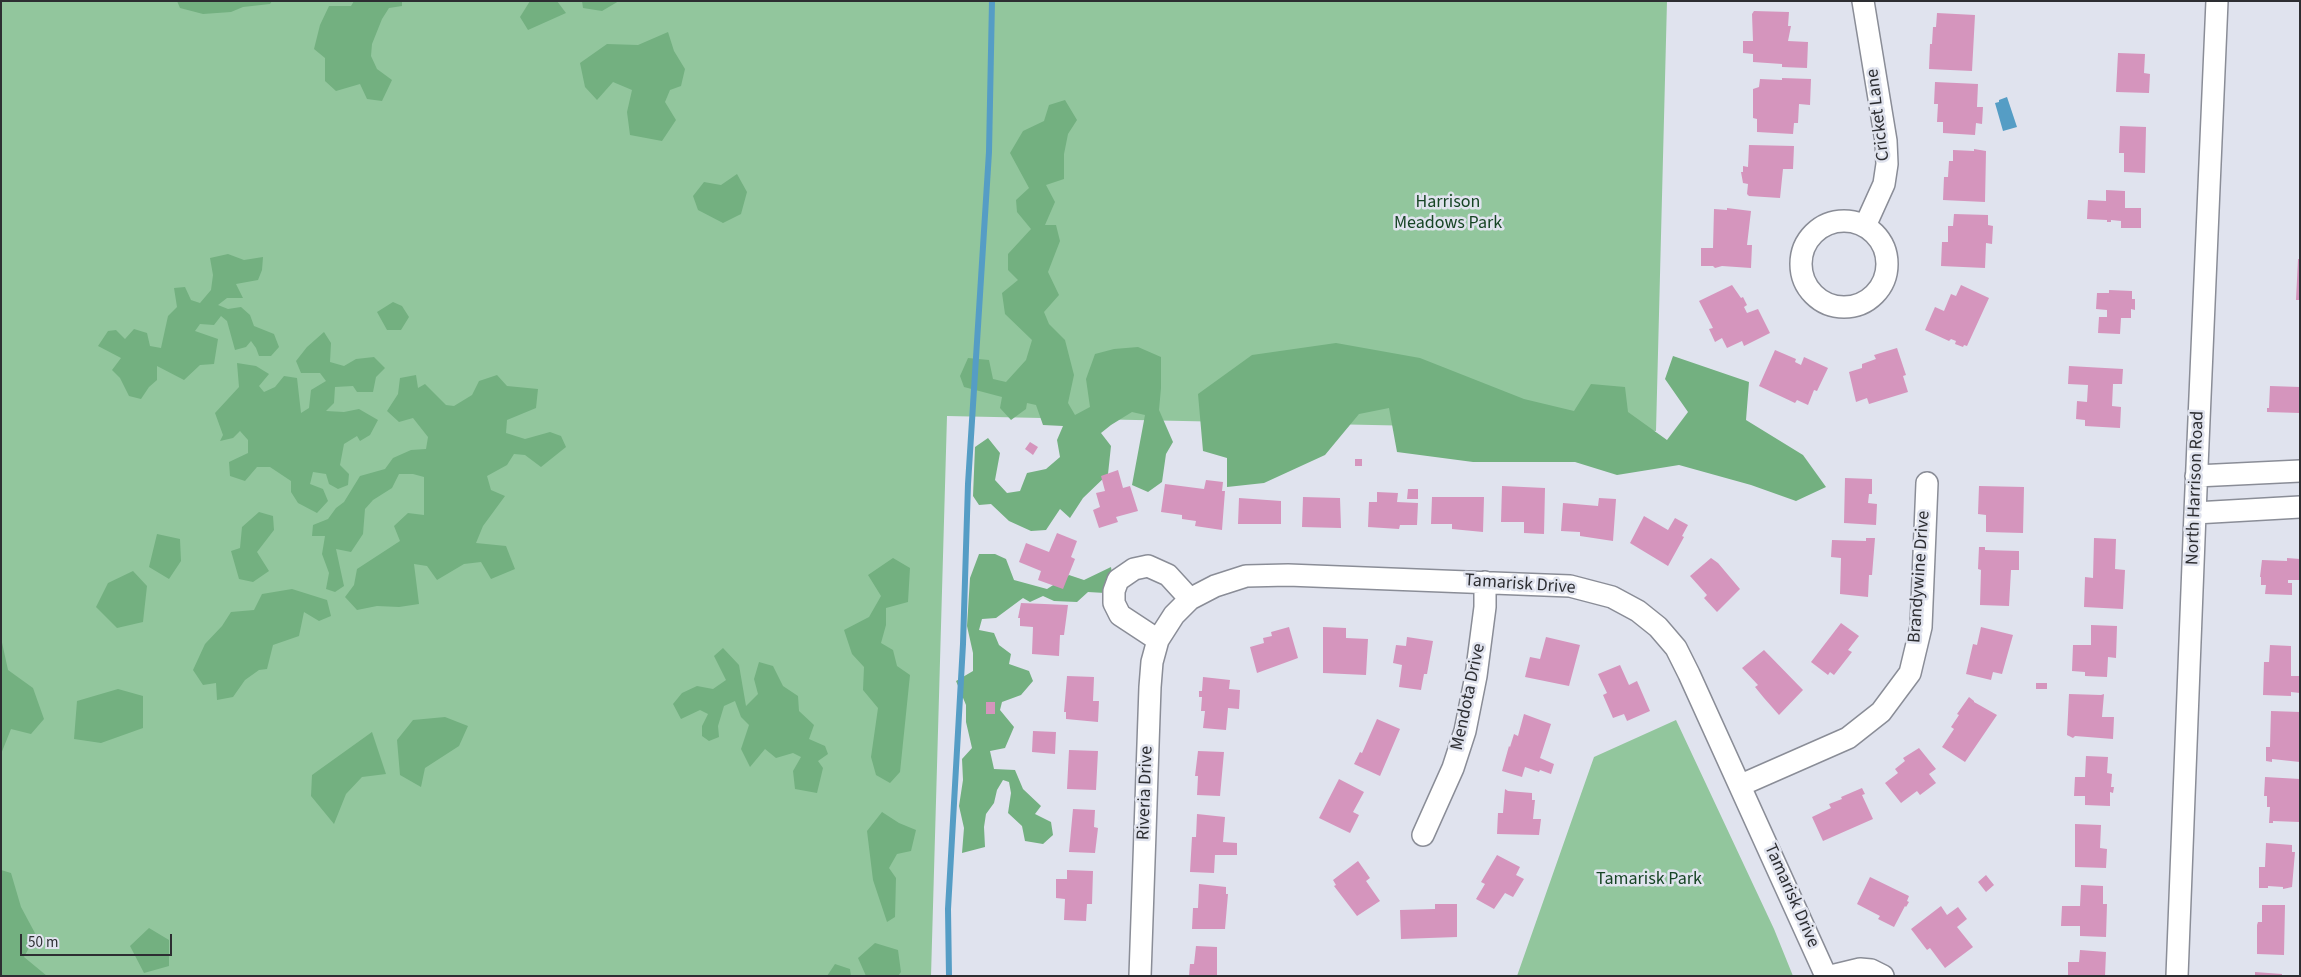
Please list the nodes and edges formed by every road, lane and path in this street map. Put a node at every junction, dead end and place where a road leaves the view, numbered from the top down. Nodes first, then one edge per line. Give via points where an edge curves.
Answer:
1 (1864, 1) edge
2 (2217, 1) edge
3 (1865, 226) junction
4 (2300, 471) edge
5 (2196, 476) junction
6 (1926, 483) dead end
7 (2300, 507) edge
8 (2195, 513) junction
9 (1486, 582) junction
10 (1190, 600) junction
11 (1174, 615) joint
12 (1158, 640) junction
13 (1741, 785) junction
14 (1424, 836) dead end
15 (1140, 976) edge
16 (1826, 976) edge
17 (1831, 976) edge
18 (1883, 976) edge
19 (2177, 976) edge

1 - 3 street, Cricket Lane via 1887,164 1884,184
2 - 5 street, North Harrison Road
3 - 3 street via 1852,221 1830,224 1812,235 1805,246 1802,274 1808,288 1830,305 1858,305 1871,299 1886,275 1888,261 1884,247
4 - 5 street
5 - 8 street, North Harrison Road
6 - 13 street, Brandywine Drive via 1921,627 1910,673 1881,712 1848,738
7 - 8 street
8 - 19 street, North Harrison Road
9 - 10 street, Tamarisk Drive via 1246,576 1215,586
9 - 13 street, Tamarisk Drive via 1570,586 1612,597 1638,611 1676,648
9 - 14 street, Mendota Drive via 1476,676 1465,731
10 - 11 street, Tamarisk Drive
10 - 12 street via 1168,575 1148,566 1134,569 1118,580 1114,603 1120,615
11 - 12 street, Riveria Drive
12 - 15 street, Riveria Drive via 1150,688
13 - 16 street, Tamarisk Drive
17 - 18 street via 1860,969

